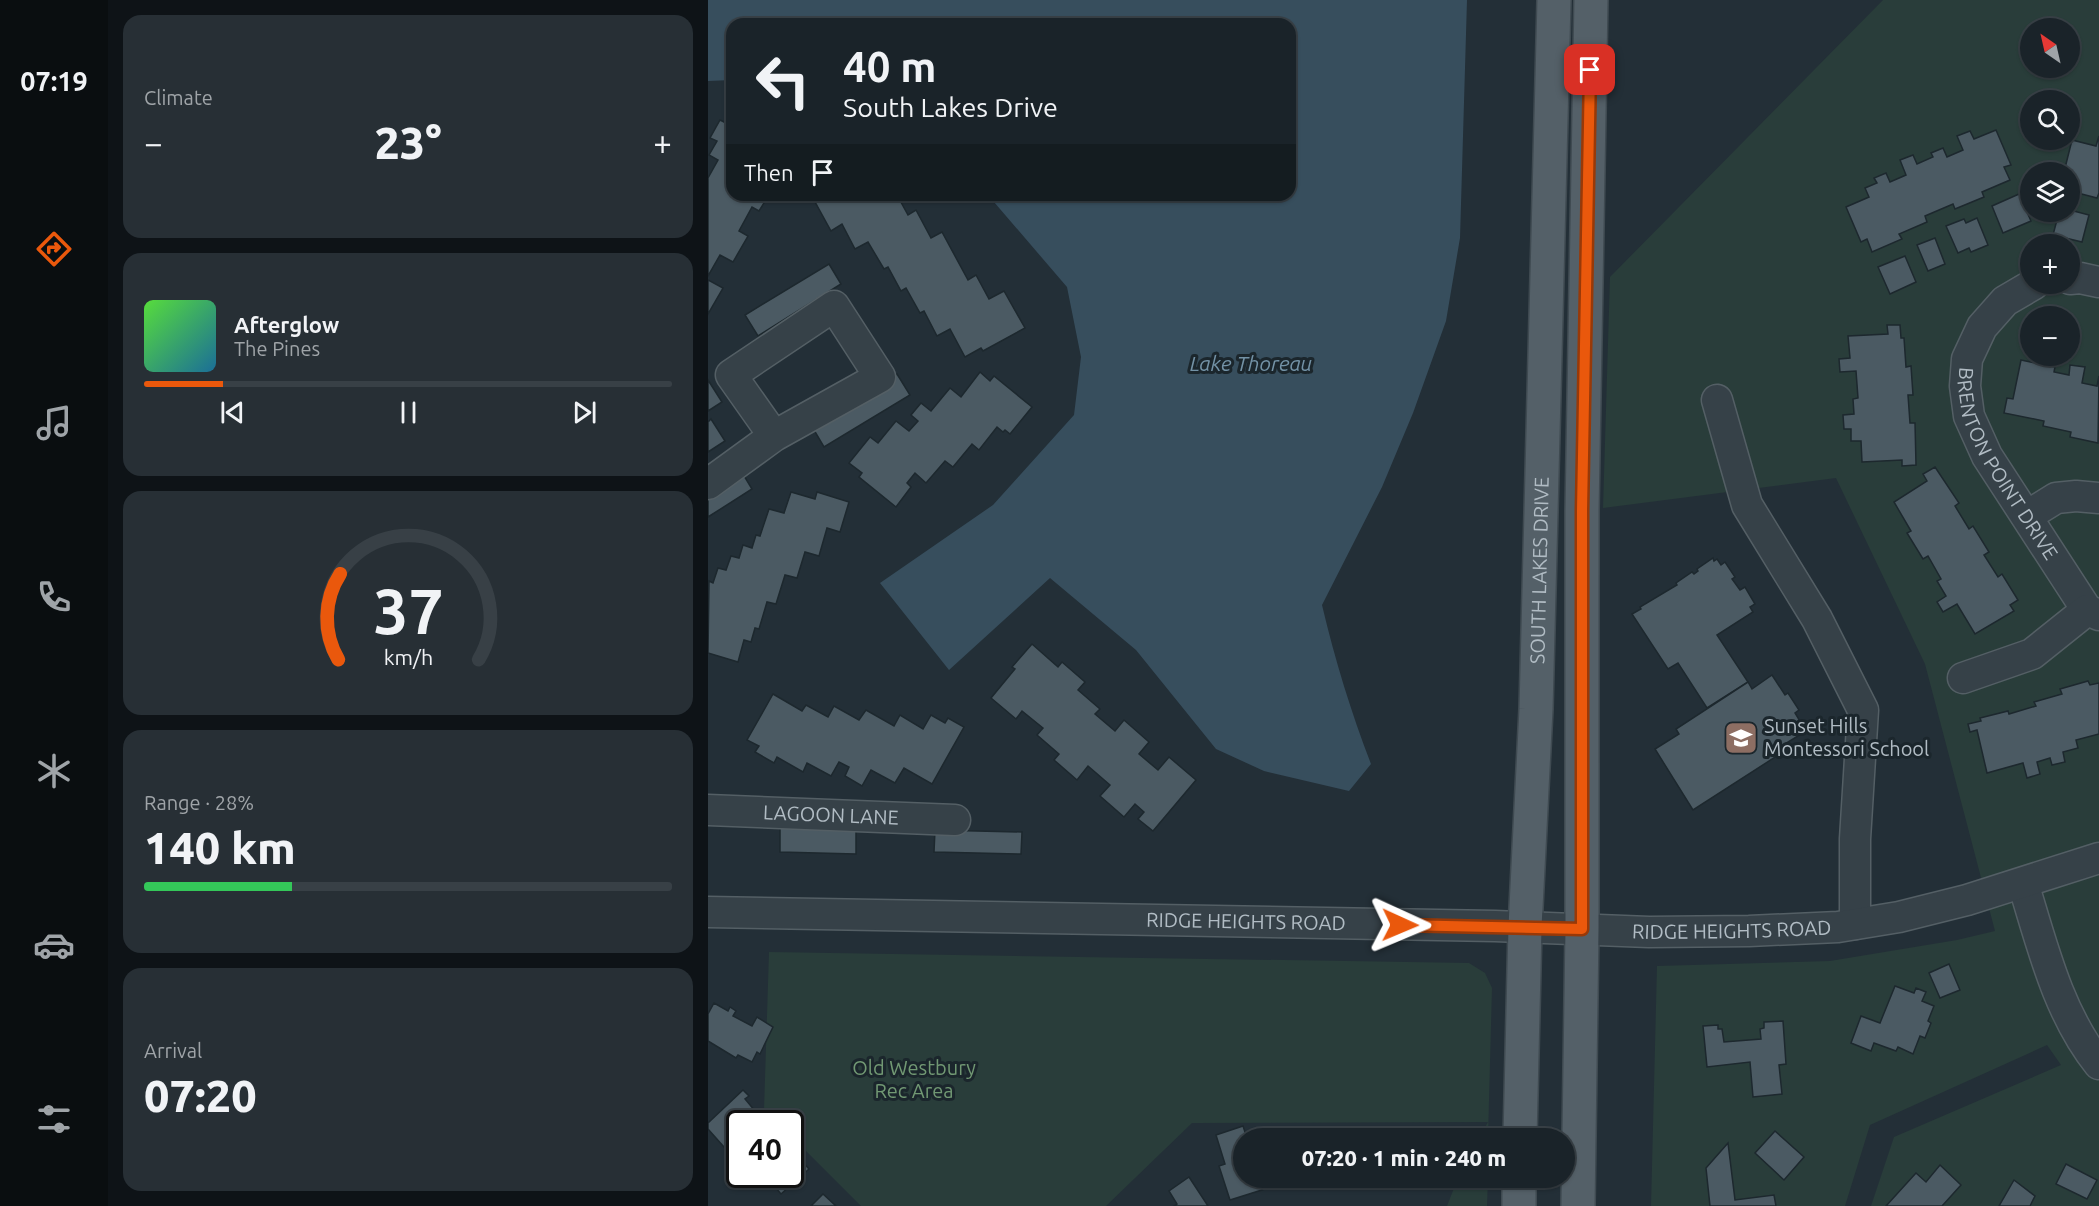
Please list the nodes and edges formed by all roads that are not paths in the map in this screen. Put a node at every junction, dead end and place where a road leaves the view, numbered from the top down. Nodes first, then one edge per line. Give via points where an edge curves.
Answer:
1 (1554, 0) edge
2 (1591, 0) edge
3 (2080, 278) edge
4 (2099, 282) edge
5 (2020, 292) edge
6 (1718, 400) dead end
7 (774, 436) junction
8 (708, 484) edge
9 (2099, 498) edge
10 (2027, 516) junction
11 (2093, 612) edge
12 (1963, 678) dead end
13 (708, 810) edge
14 (955, 820) dead end
15 (2099, 858) edge
16 (2023, 883) junction
17 (708, 912) edge
18 (1855, 924) junction
19 (1525, 927) junction
20 (1582, 929) junction
21 (2099, 1064) edge
22 (1520, 1128) edge
23 (1520, 1188) edge
24 (1519, 1206) edge
25 (1578, 1206) edge

1 - 19 main road, SOUTH LAKES DRIVE via 1536,709
2 - 20 main road, SOUTH LAKES DRIVE via 1582,511
3 - 4 street
5 - 10 street, BRENTON POINT DRIVE via 2005,301 1982,327 1967,359 1965,386 1969,416 1987,456
6 - 18 street via 1747,505 1817,619 1863,710 1855,838
7 - 7 street via 731,375 834,306 880,377
7 - 8 street
9 - 10 street via 2056,498
10 - 11 street, BRENTON POINT DRIVE
11 - 12 street via 2032,654
13 - 14 street, LAGOON LANE
15 - 16 street, RIDGE HEIGHTS ROAD
16 - 18 street, RIDGE HEIGHTS ROAD via 1899,917
16 - 21 street via 2053,978 2076,1028
17 - 19 street, RIDGE HEIGHTS ROAD
18 - 20 street, RIDGE HEIGHTS ROAD via 1749,931
19 - 20 street, RIDGE HEIGHTS ROAD
19 - 22 main road, SOUTH LAKES DRIVE
20 - 25 main road, SOUTH LAKES DRIVE
23 - 24 main road

